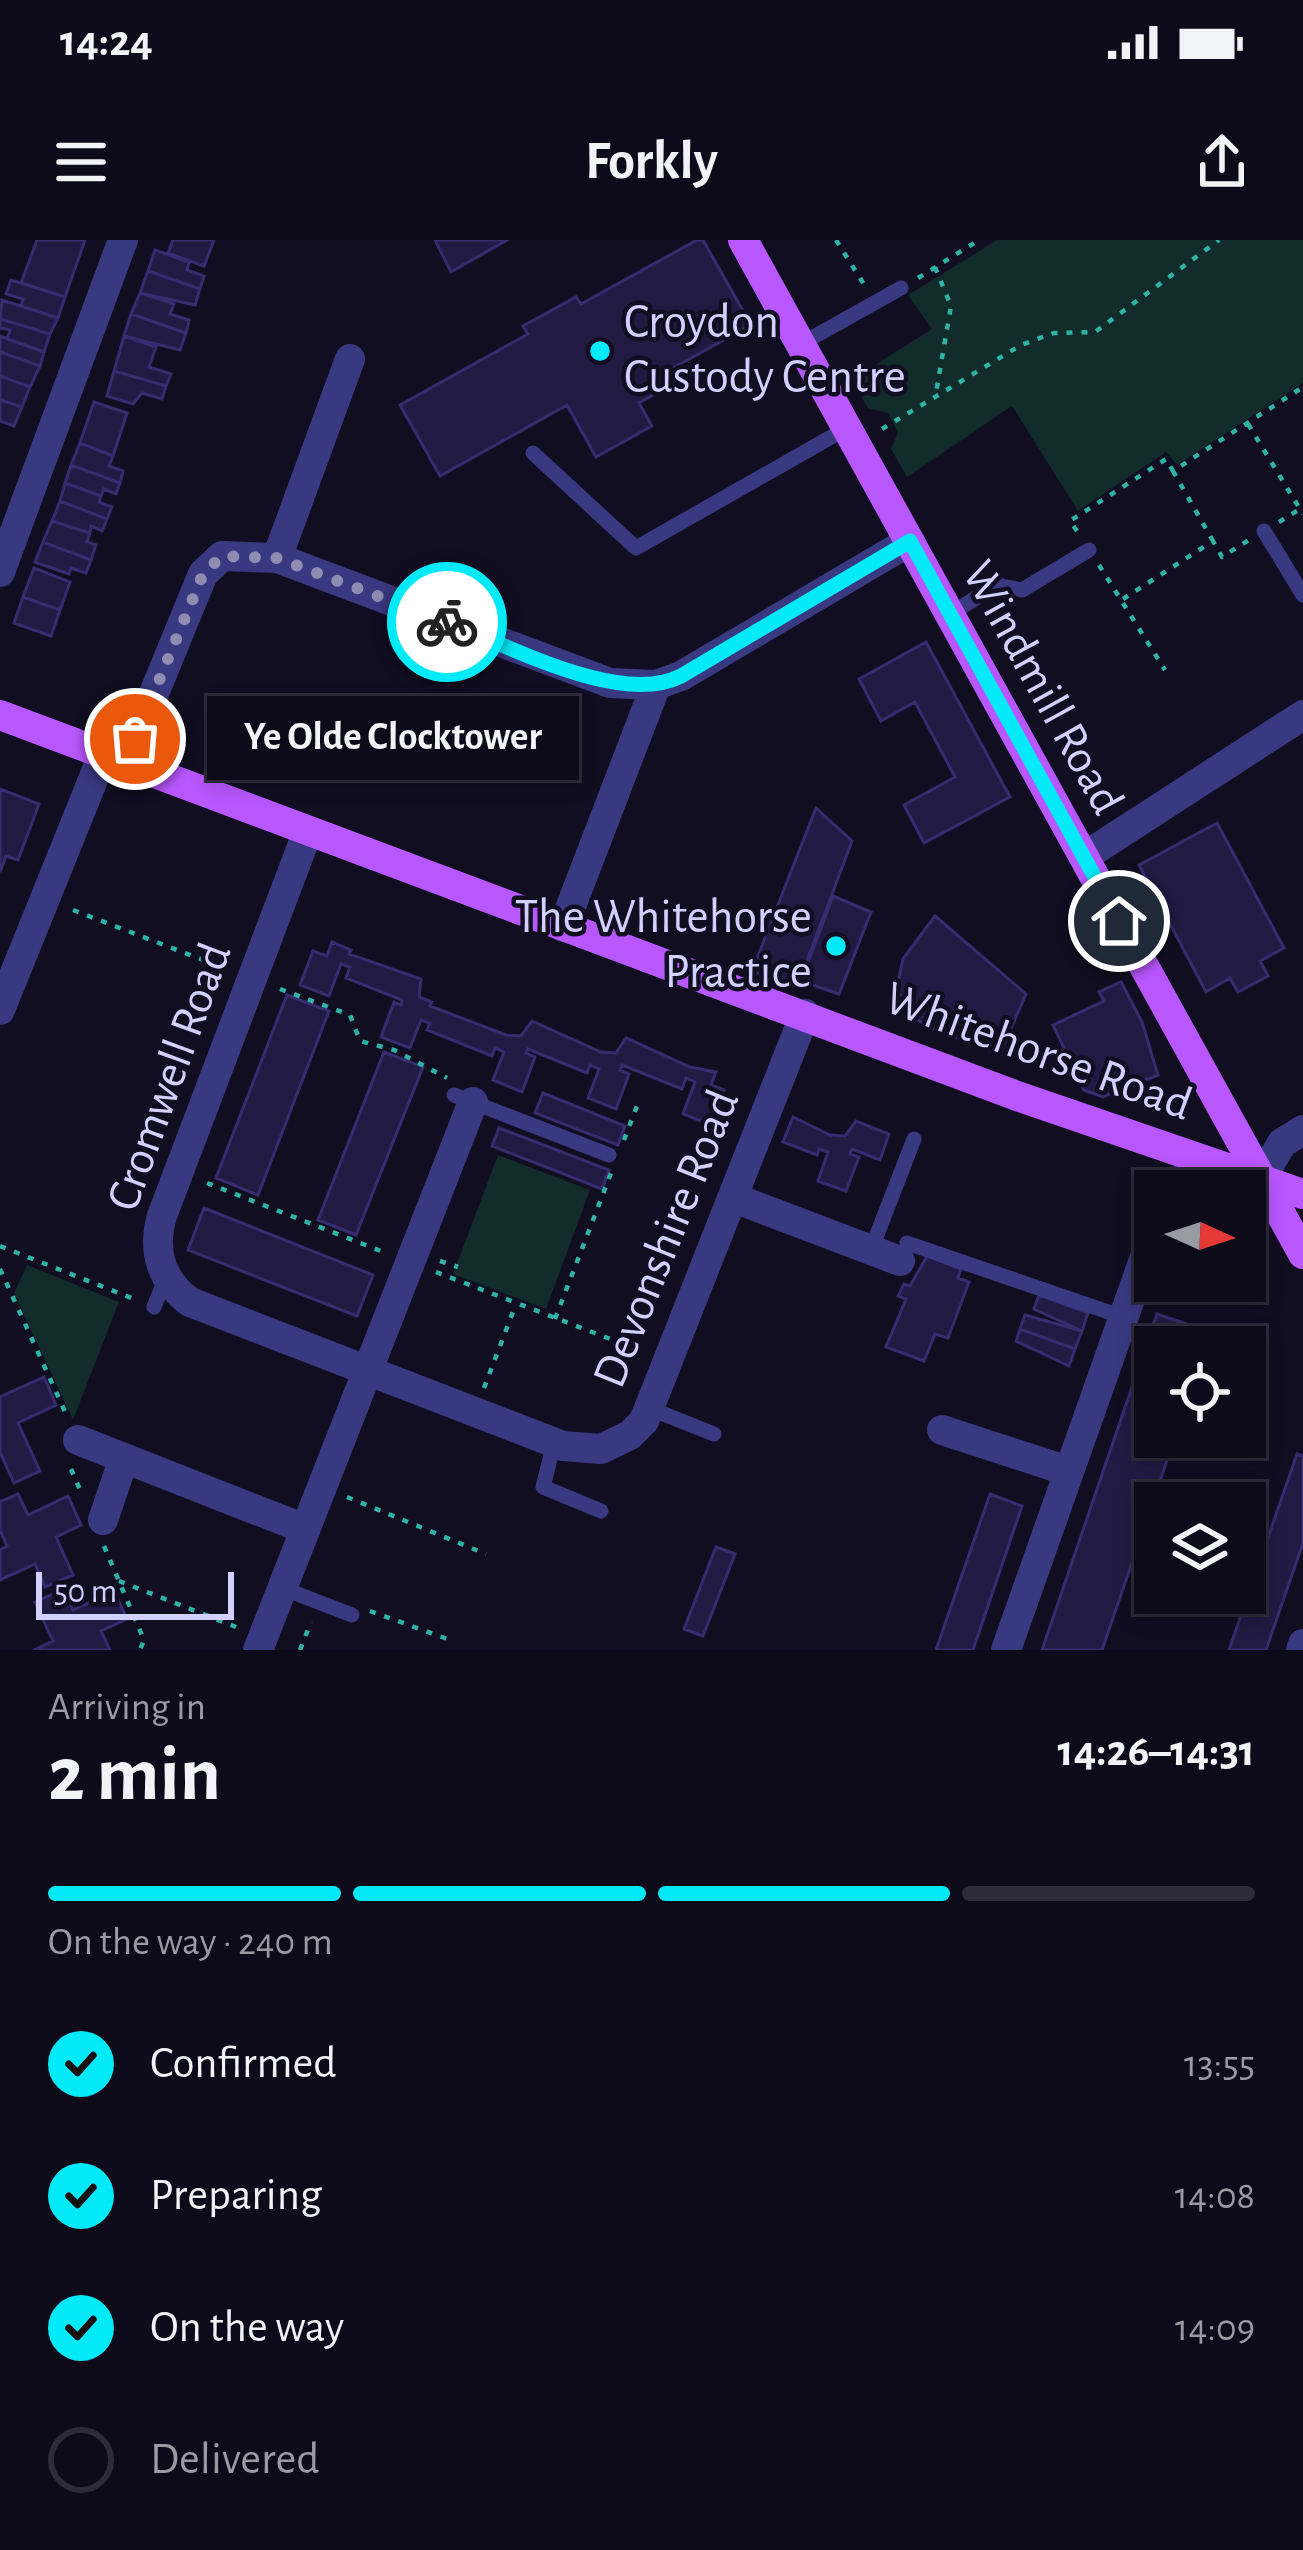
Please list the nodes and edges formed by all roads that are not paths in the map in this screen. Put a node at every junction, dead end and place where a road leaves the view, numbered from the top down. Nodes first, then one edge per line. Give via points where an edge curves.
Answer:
1 (123, 240) edge
2 (743, 240) edge
3 (901, 288) road end
4 (801, 344) junction
5 (350, 359) dead end
6 (852, 436) junction
7 (533, 453) dead end
8 (1264, 531) road end
9 (910, 541) junction
10 (1089, 550) dead end
11 (277, 558) junction
12 (0, 572) edge
13 (1303, 595) edge
14 (950, 614) junction
15 (656, 685) junction
16 (1303, 715) edge
17 (0, 716) edge
18 (114, 760) junction
19 (308, 831) junction
20 (1084, 857) junction
21 (563, 927) junction
22 (0, 1010) edge
23 (805, 1014) junction
24 (463, 1099) joint
25 (1303, 1130) edge
26 (914, 1139) dead end
27 (615, 1154) road end
28 (1188, 1154) junction
29 (1180, 1170) edge
30 (1235, 1170) edge
31 (1257, 1170) edge
32 (1266, 1172) edge
33 (1266, 1181) edge
34 (1266, 1186) edge
35 (1303, 1195) edge
36 (734, 1198) junction
37 (871, 1250) junction
38 (904, 1252) joint
39 (1303, 1254) edge
40 (166, 1277) junction
41 (1134, 1286) edge
42 (154, 1307) road end
43 (1123, 1317) junction
44 (367, 1372) junction
45 (651, 1409) junction
46 (942, 1430) dead end
47 (714, 1434) dead end
48 (78, 1440) dead end
49 (554, 1443) junction
50 (124, 1461) junction
51 (1068, 1471) junction
52 (601, 1510) dead end
53 (103, 1520) dead end
54 (305, 1529) junction
55 (282, 1588) junction
56 (352, 1615) road end
57 (260, 1644) edge
58 (1006, 1650) edge

1 - 12 street
2 - 4 main road, Windmill Road
3 - 4 lane
4 - 6 main road, Windmill Road
5 - 11 street
6 - 7 lane via 635,548
6 - 9 main road, Windmill Road
8 - 13 lane
9 - 14 main road, Windmill Road
9 - 15 street
10 - 14 lane via 1022,590 998,585
11 - 15 street via 610,683
11 - 18 street via 232,554 212,562
14 - 20 main road, Windmill Road
15 - 21 street
16 - 20 street
17 - 18 main road, Whitehorse Road
18 - 19 main road, Whitehorse Road
18 - 22 street
19 - 21 main road, Whitehorse Road
19 - 40 street, Cromwell Road via 158,1228
20 - 31 main road, Windmill Road
21 - 23 main road, Whitehorse Road
23 - 28 main road, Whitehorse Road
23 - 36 street, Devonshire Road
24 - 27 lane
24 - 44 street via 427,1262
25 - 32 street via 1282,1143
26 - 37 lane
28 - 29 lane
28 - 30 main road, Whitehorse Road
33 - 35 main road, Whitehorse Road
34 - 39 main road, Windmill Road
36 - 37 street
36 - 45 street, Devonshire Road
37 - 38 street
38 - 43 lane
40 - 42 lane
40 - 44 street, Cromwell Road via 190,1302
41 - 43 street
43 - 51 street
44 - 49 street, Devonshire Road
44 - 54 street
45 - 47 lane
45 - 49 street, Devonshire Road via 613,1445
46 - 51 street
48 - 50 street
49 - 52 lane via 542,1487
50 - 53 street
50 - 54 street
51 - 58 street
54 - 55 street
55 - 56 lane
55 - 57 street

